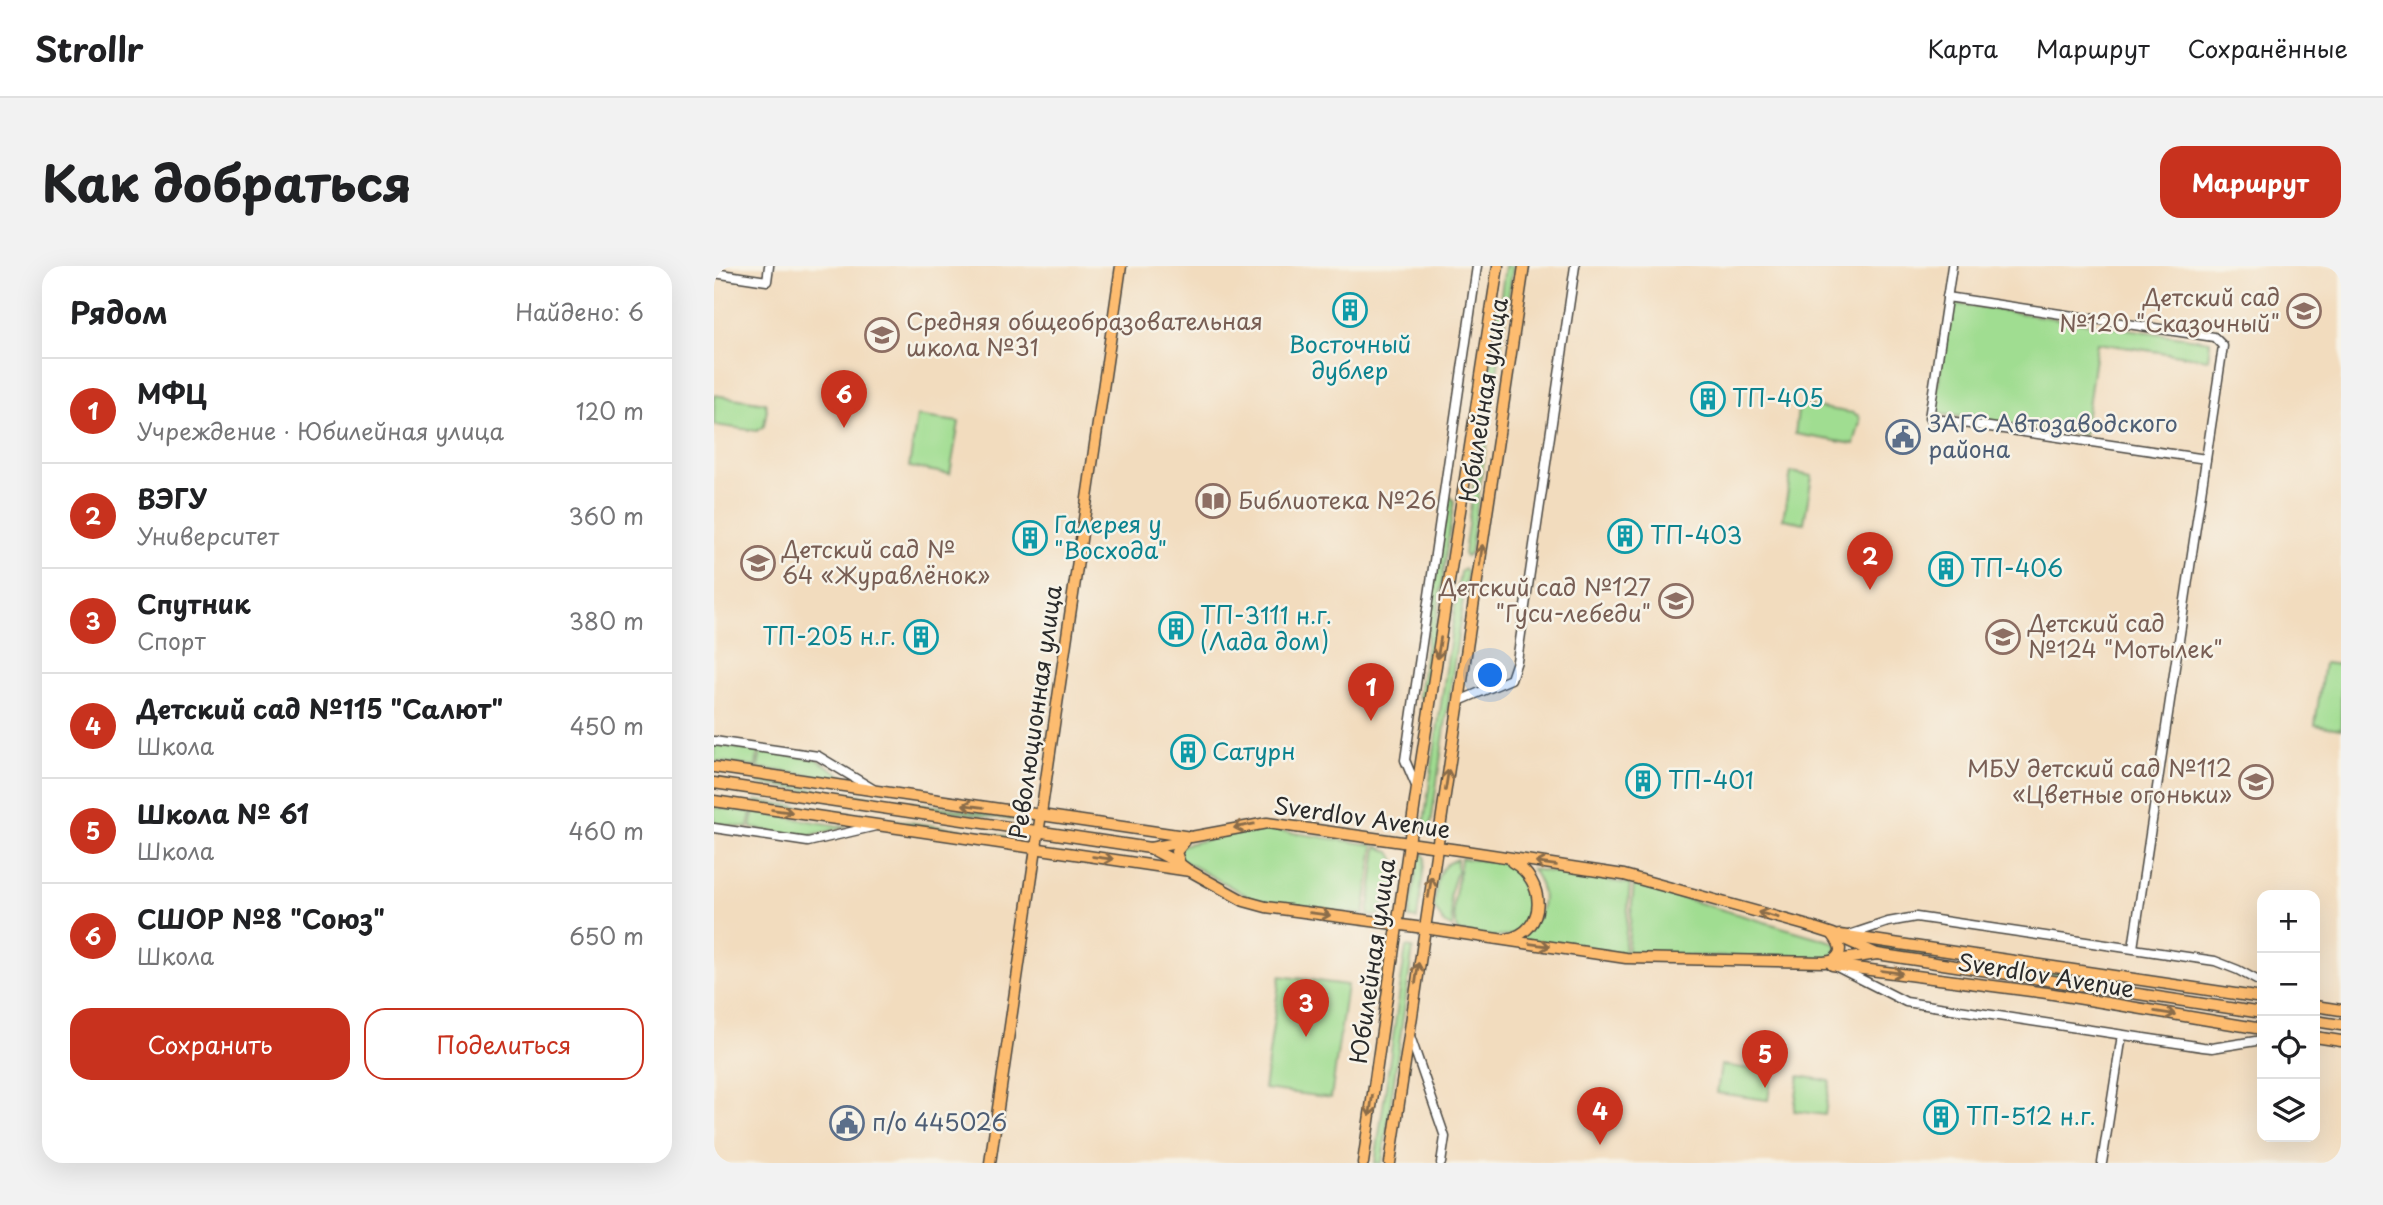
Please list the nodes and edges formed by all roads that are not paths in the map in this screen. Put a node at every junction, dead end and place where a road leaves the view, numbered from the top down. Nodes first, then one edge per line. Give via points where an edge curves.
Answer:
1 (769, 266) edge
2 (1121, 266) edge
3 (1478, 266) edge
4 (1498, 266) edge
5 (1524, 266) edge
6 (1575, 266) edge
7 (1952, 266) edge
8 (714, 273) edge
9 (1947, 297) junction
10 (2206, 459) junction
11 (1459, 701) junction
12 (714, 741) edge
13 (714, 767) edge
14 (714, 783) edge
15 (1417, 788) junction
16 (876, 791) junction
17 (714, 801) edge
18 (1040, 816) junction
19 (879, 825) junction
20 (714, 828) edge
21 (1038, 831) junction
22 (1186, 840) junction
23 (1409, 843) junction
24 (1437, 847) junction
25 (1036, 848) junction
26 (1150, 848) junction
27 (1505, 858) junction
28 (1180, 864) junction
29 (1190, 871) junction
30 (1397, 925) junction
31 (1424, 928) junction
32 (1833, 934) junction
33 (1849, 935) junction
34 (1499, 940) junction
35 (2133, 947) junction
36 (1877, 954) junction
37 (1830, 963) junction
38 (2257, 980) edge
39 (2257, 997) edge
40 (2320, 1007) edge
41 (2341, 1010) edge
42 (2257, 1012) edge
43 (2320, 1022) edge
44 (2341, 1025) edge
45 (2257, 1028) edge
46 (1409, 1032) junction
47 (2122, 1035) junction
48 (2320, 1038) edge
49 (2257, 1041) edge
50 (2341, 1041) edge
51 (990, 1163) edge
52 (1363, 1163) edge
53 (1390, 1163) edge
54 (1441, 1163) edge
55 (2102, 1163) edge

1 - 8 street via 767,281
2 - 18 main road, Революционная улица
3 - 15 street via 1405,760
4 -> 15 main road, Юбилейная улица
11 -> 5 main road, Юбилейная улица
6 - 11 street via 1517,661 1511,679
7 - 9 street
9 - 10 street via 2214,337 2223,346
9 - 10 street via 1929,418
10 - 35 street
24 -> 11 main road, Юбилейная улица
12 - 16 street via 818,756
13 - 16 main road, Sverdlov Avenue
14 - 21 main road, Sverdlov Avenue
15 - 23 main road, Юбилейная улица
18 -> 16 main road, Sverdlov Avenue
17 -> 19 main road, Sverdlov Avenue
18 - 21 main road, Революционная улица
18 - 22 main road, Sverdlov Avenue
19 - 20 street via 808,842
19 - 25 main road, Sverdlov Avenue
21 - 25 main road, Революционная улица
21 - 26 main road, Sverdlov Avenue
23 -> 22 main road, Sverdlov Avenue via 1267,823
22 - 26 main road, Sverdlov Avenue
22 - 28 main road via 1176,852
23 - 24 main road, Sverdlov Avenue
23 - 30 main road, Юбилейная улица
24 - 27 main road, Sverdlov Avenue
31 -> 24 main road, Юбилейная улица
25 -> 29 main road, Sverdlov Avenue
25 - 51 main road, Революционная улица
26 - 28 main road, Sverdlov Avenue
32 -> 27 main road, Sverdlov Avenue via 1624,876
27 - 34 main road via 1528,873 1538,902 1524,931
28 - 29 main road, Sverdlov Avenue
29 -> 30 main road, Sverdlov Avenue via 1254,905
30 - 31 main road, Sverdlov Avenue
30 -> 52 main road, Юбилейная улица
31 - 34 main road, Sverdlov Avenue
46 -> 31 main road, Юбилейная улица
32 - 33 main road, Sverdlov Avenue
32 - 36 main road, Sverdlov Avenue
32 - 37 main road via 1841,950
33 - 35 street via 1916,917
33 - 39 main road, Sverdlov Avenue
34 -> 37 main road, Sverdlov Avenue via 1636,959
35 - 38 street via 2215,961
36 - 37 main road, Sverdlov Avenue
36 - 42 main road, Sverdlov Avenue
37 -> 45 main road, Sverdlov Avenue
37 - 47 street via 1906,1002
40 - 41 main road
43 - 44 main road
46 - 53 main road, Юбилейная улица
46 - 54 street via 1445,1137
47 - 49 street via 2212,1048
47 - 55 street
48 - 50 main road

